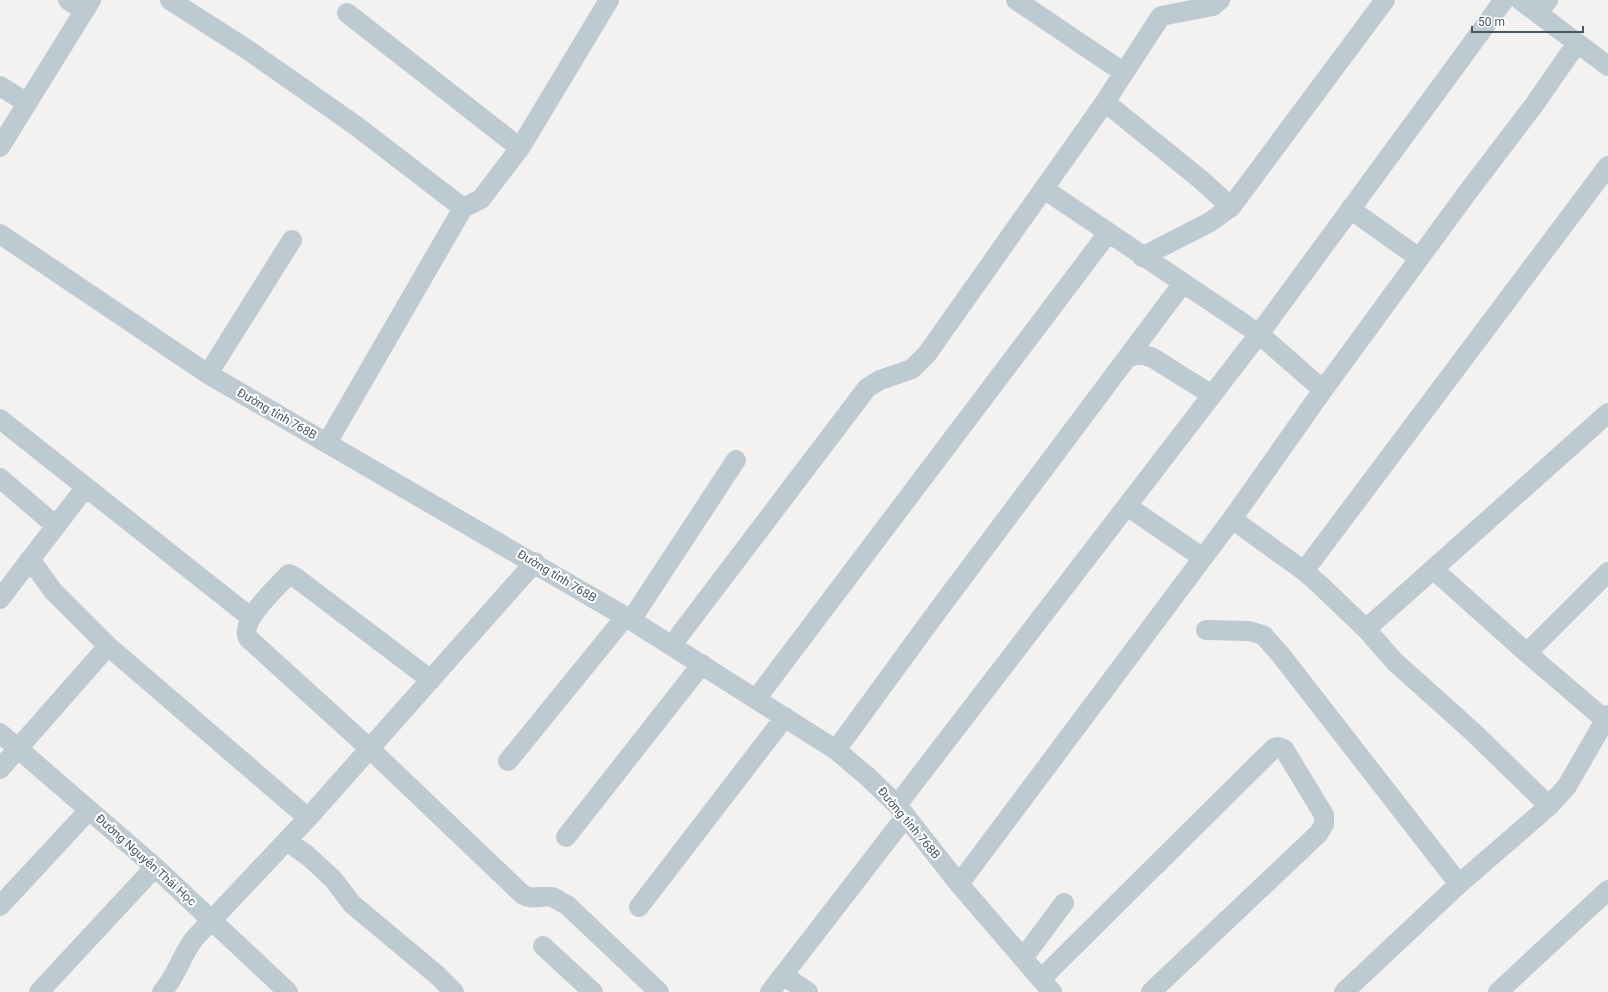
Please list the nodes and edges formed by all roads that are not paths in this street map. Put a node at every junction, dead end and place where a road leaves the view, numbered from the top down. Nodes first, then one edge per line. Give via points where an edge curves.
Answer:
1 (170, 0) edge
2 (609, 0) edge
3 (1016, 0) edge
4 (1220, 0) edge
5 (1385, 0) edge
6 (1504, 0) edge
7 (1520, 0) edge
8 (81, 4) edge
9 (1543, 7) edge
10 (347, 13) dead end
11 (1578, 43) junction
12 (1608, 66) edge
13 (1123, 72) junction
14 (0, 86) edge
15 (1105, 102) junction
16 (27, 103) junction
17 (0, 147) edge
18 (520, 148) junction
19 (1608, 166) edge
20 (1044, 189) junction
21 (1231, 207) junction
22 (463, 208) junction
23 (1350, 209) junction
24 (1108, 233) junction
25 (0, 234) edge
26 (292, 240) dead end
27 (1142, 257) junction
28 (1419, 258) junction
29 (1183, 283) junction
30 (1258, 334) junction
31 (1128, 357) junction
32 (208, 374) junction
33 (1323, 390) junction
34 (1212, 395) junction
35 (1608, 413) edge
36 (0, 418) edge
37 (327, 443) junction
38 (736, 460) dead end
39 (0, 478) edge
40 (85, 488) junction
41 (1127, 506) junction
42 (1232, 519) junction
43 (56, 526) junction
44 (1203, 558) junction
45 (30, 559) junction
46 (535, 562) junction
47 (1433, 570) junction
48 (1304, 571) junction
49 (1608, 572) edge
50 (0, 599) edge
51 (250, 617) junction
52 (628, 618) junction
53 (1366, 629) junction
54 (1206, 630) dead end
55 (672, 645) junction
56 (108, 646) junction
57 (1527, 653) junction
58 (702, 664) junction
59 (431, 680) junction
60 (756, 699) junction
61 (1606, 717) edge
62 (785, 718) junction
63 (0, 733) edge
64 (19, 749) junction
65 (370, 749) junction
66 (836, 750) junction
67 (508, 761) dead end
68 (0, 769) edge
69 (1549, 806) junction
70 (88, 810) junction
71 (901, 811) junction
72 (308, 818) junction
73 (566, 837) dead end
74 (287, 841) junction
75 (155, 867) junction
76 (959, 884) junction
77 (1459, 884) junction
78 (1608, 890) edge
79 (1064, 903) dead end
80 (0, 906) edge
81 (639, 907) dead end
82 (212, 919) junction
83 (543, 946) dead end
84 (1023, 958) junction
85 (783, 975) junction
86 (1047, 986) edge
87 (172, 989) edge
88 (39, 992) edge
89 (288, 992) edge
90 (454, 992) edge
91 (593, 992) edge
92 (659, 992) edge
93 (770, 992) edge
94 (808, 992) edge
95 (1151, 992) edge
96 (1344, 992) edge
97 (1498, 992) edge

1 - 22 street via 248,50 355,125
2 - 18 street
3 - 13 street
4 - 13 street via 1213,6 1161,16
5 - 21 street
6 - 23 street
7 - 9 street
8 - 16 street
9 - 11 street
10 - 18 street
11 - 12 street
11 - 28 street
13 - 15 street
14 - 16 street
15 - 20 street
15 - 21 street
16 - 17 street
18 - 22 street via 481,199
19 - 48 street
20 - 24 street
20 - 55 street via 927,354 912,370 880,380 867,388
21 - 27 street via 1210,222
22 - 37 street
23 - 28 street
23 - 30 street
24 - 27 street
24 - 60 street
25 - 32 street, Đường tỉnh 768B
26 - 32 street
27 - 29 street
28 - 33 street
29 - 30 street
29 - 31 street
30 - 33 street
30 - 34 street
31 - 34 street via 1141,354 1153,358
31 - 66 street
32 - 37 street, Đường tỉnh 768B
33 - 42 street
34 - 41 street
35 - 47 street
36 - 40 street
37 - 46 street, Đường tỉnh 768B
38 - 52 street
39 - 43 street
40 - 43 street
40 - 51 street
41 - 44 street
41 - 71 street
42 - 44 street
42 - 48 street
43 - 45 street
44 - 76 street
45 - 50 street
45 - 56 street via 54,591
46 - 52 street, Đường tỉnh 768B
46 - 59 street
47 - 53 street
47 - 57 street
48 - 53 street
49 - 57 street
51 - 59 street via 289,574
51 - 65 street via 245,633 248,638
52 - 55 street, Đường tỉnh 768B
52 - 67 street
53 - 69 street via 1395,662 1473,732
54 - 77 street via 1249,631 1263,635
55 - 58 street, Đường tỉnh 768B
56 - 64 street
56 - 72 street
57 - 61 street
58 - 60 street, Đường tỉnh 768B
58 - 73 street
59 - 65 street
60 - 62 street, Đường tỉnh 768B
61 - 69 street via 1567,786
62 - 66 street, Đường tỉnh 768B
62 - 81 street
63 - 64 street, Đường Nguyễn Thái Học
64 - 68 street
64 - 70 street, Đường Nguyễn Thái Học
65 - 72 street
65 - 92 street via 522,894 536,899 552,897 567,905
66 - 71 street, Đường tỉnh 768B via 868,777
69 - 77 street
70 - 75 street, Đường Nguyễn Thái Học
70 - 80 street
71 - 76 street, Đường tỉnh 768B
71 - 85 street
72 - 74 street
74 - 82 street
74 - 90 street via 308,856 333,879 357,908
75 - 82 street, Đường Nguyễn Thái Học
75 - 88 street
76 - 84 street, Đường tỉnh 768B
77 - 96 street
78 - 97 street
79 - 84 street
82 - 87 street via 187,948
82 - 89 street, Đường Nguyễn Thái Học
83 - 91 street
84 - 86 street, Đường tỉnh 768B
85 - 93 street
85 - 94 street
86 - 95 street via 1274,748 1284,749 1324,815 1324,824 1319,833

